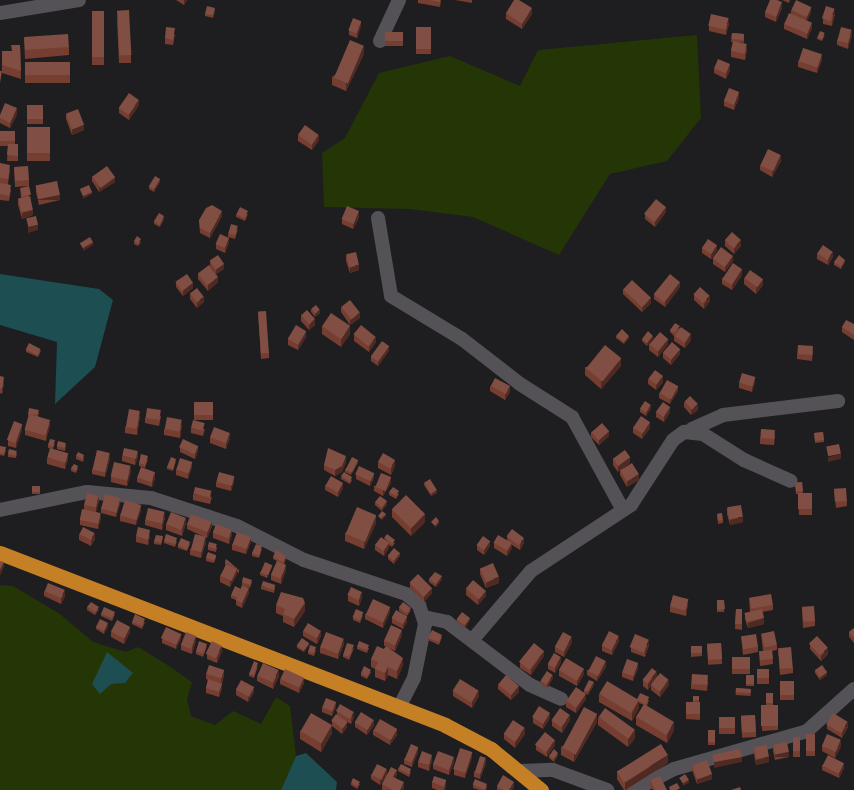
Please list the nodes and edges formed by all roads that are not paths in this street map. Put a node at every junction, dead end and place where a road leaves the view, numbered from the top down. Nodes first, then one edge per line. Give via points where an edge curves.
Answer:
1 (79, 0) edge
2 (399, 0) edge
3 (0, 13) edge
4 (380, 41) dead end
5 (378, 218) dead end
6 (838, 401) dead end
7 (692, 429) junction
8 (791, 481) dead end
9 (0, 510) edge
10 (624, 510) junction
11 (0, 553) edge
12 (424, 617) junction
13 (474, 638) junction
14 (854, 690) edge
15 (560, 699) dead end
16 (400, 706) junction
17 (520, 771) junction
18 (541, 790) edge
19 (607, 790) edge
20 (634, 790) edge

1 - 3 street
2 - 4 street
5 - 10 street via 391,296 462,339 520,384 572,417
6 - 7 street via 723,415
7 - 8 street
7 - 10 street via 673,440 640,494
9 - 12 street via 87,492 152,498 221,520 304,560 406,594 419,605
10 - 13 street via 530,571
11 - 16 highway
12 - 13 street via 447,622
12 - 16 street via 414,678
13 - 15 street via 530,685
14 - 20 street via 807,731 674,769
16 - 17 highway via 467,735
17 - 18 highway
17 - 19 street via 552,770

